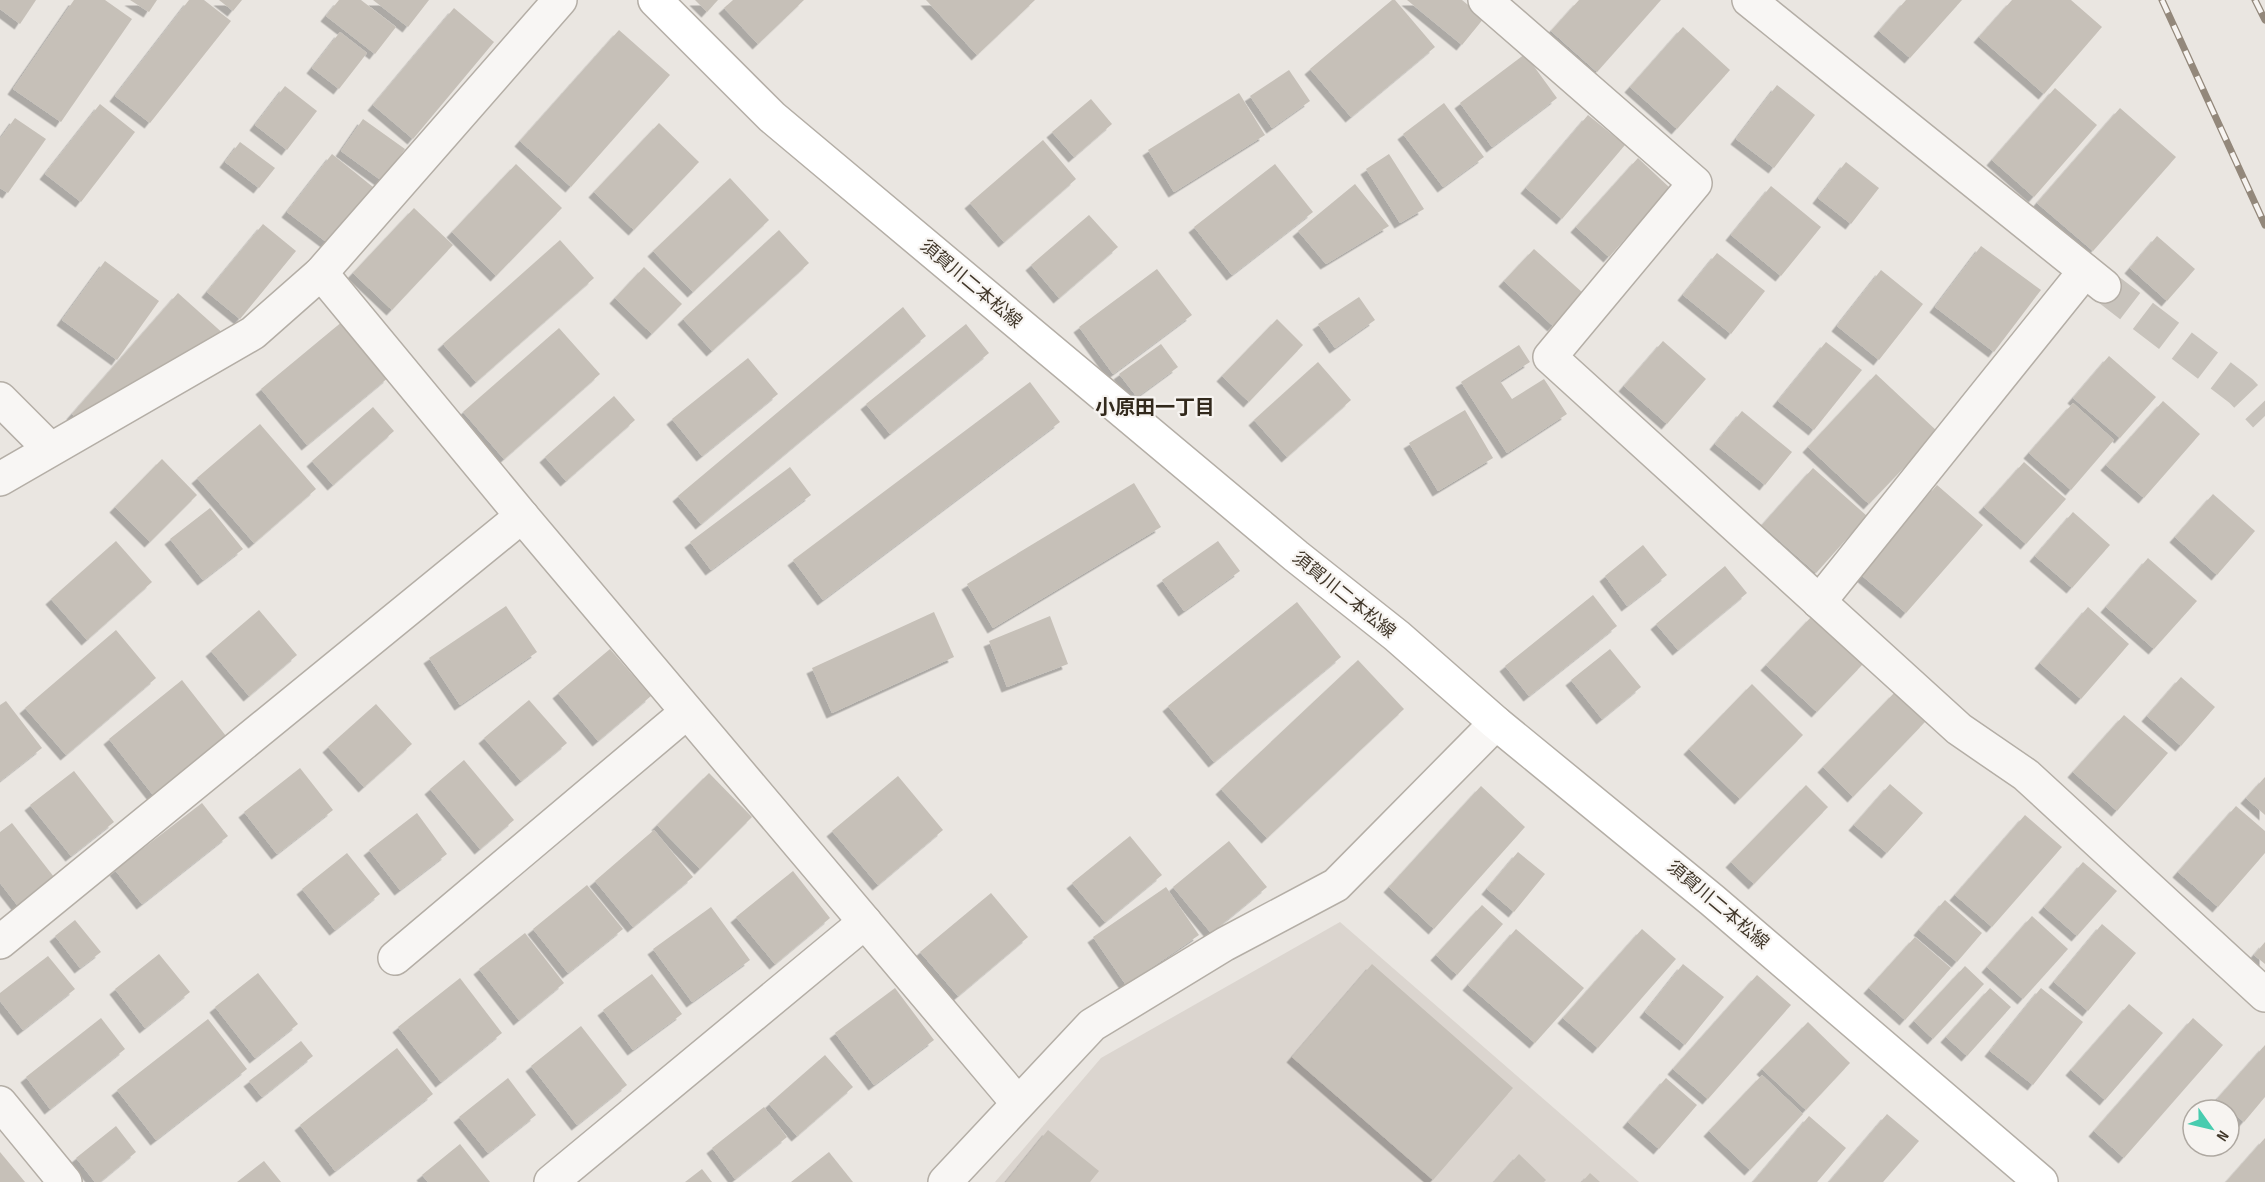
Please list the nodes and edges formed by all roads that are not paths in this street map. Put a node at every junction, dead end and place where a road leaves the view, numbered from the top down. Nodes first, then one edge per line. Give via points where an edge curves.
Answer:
1 (560, 0) edge
2 (655, 0) edge
3 (1485, 0) edge
4 (1749, 0) edge
5 (321, 273) junction
6 (0, 399) edge
7 (50, 449) junction
8 (0, 479) edge
9 (522, 516) junction
10 (1819, 602) junction
11 (687, 711) junction
12 (1496, 723) junction
13 (865, 922) junction
14 (0, 942) edge
15 (395, 958) dead end
16 (2265, 995) edge
17 (1017, 1102) junction
18 (0, 1103) edge
19 (65, 1182) edge
20 (551, 1182) edge
21 (945, 1182) edge
22 (2041, 1182) edge

1 - 5 street
2 - 12 main road, 須賀川二本松線 via 772,117 1397,636
3 - 10 street via 1695,183 1550,357
4 - 10 street via 2094,279
5 - 7 street via 253,333
5 - 9 street
6 - 7 street
7 - 8 street
9 - 11 street
9 - 14 street
10 - 16 street via 1959,729 2026,775
11 - 13 street
11 - 15 street
12 - 17 street via 1336,885 1225,944 1092,1025
12 - 22 main road, 須賀川二本松線 via 1712,900
13 - 17 street
13 - 20 street
17 - 21 street
18 - 19 street

